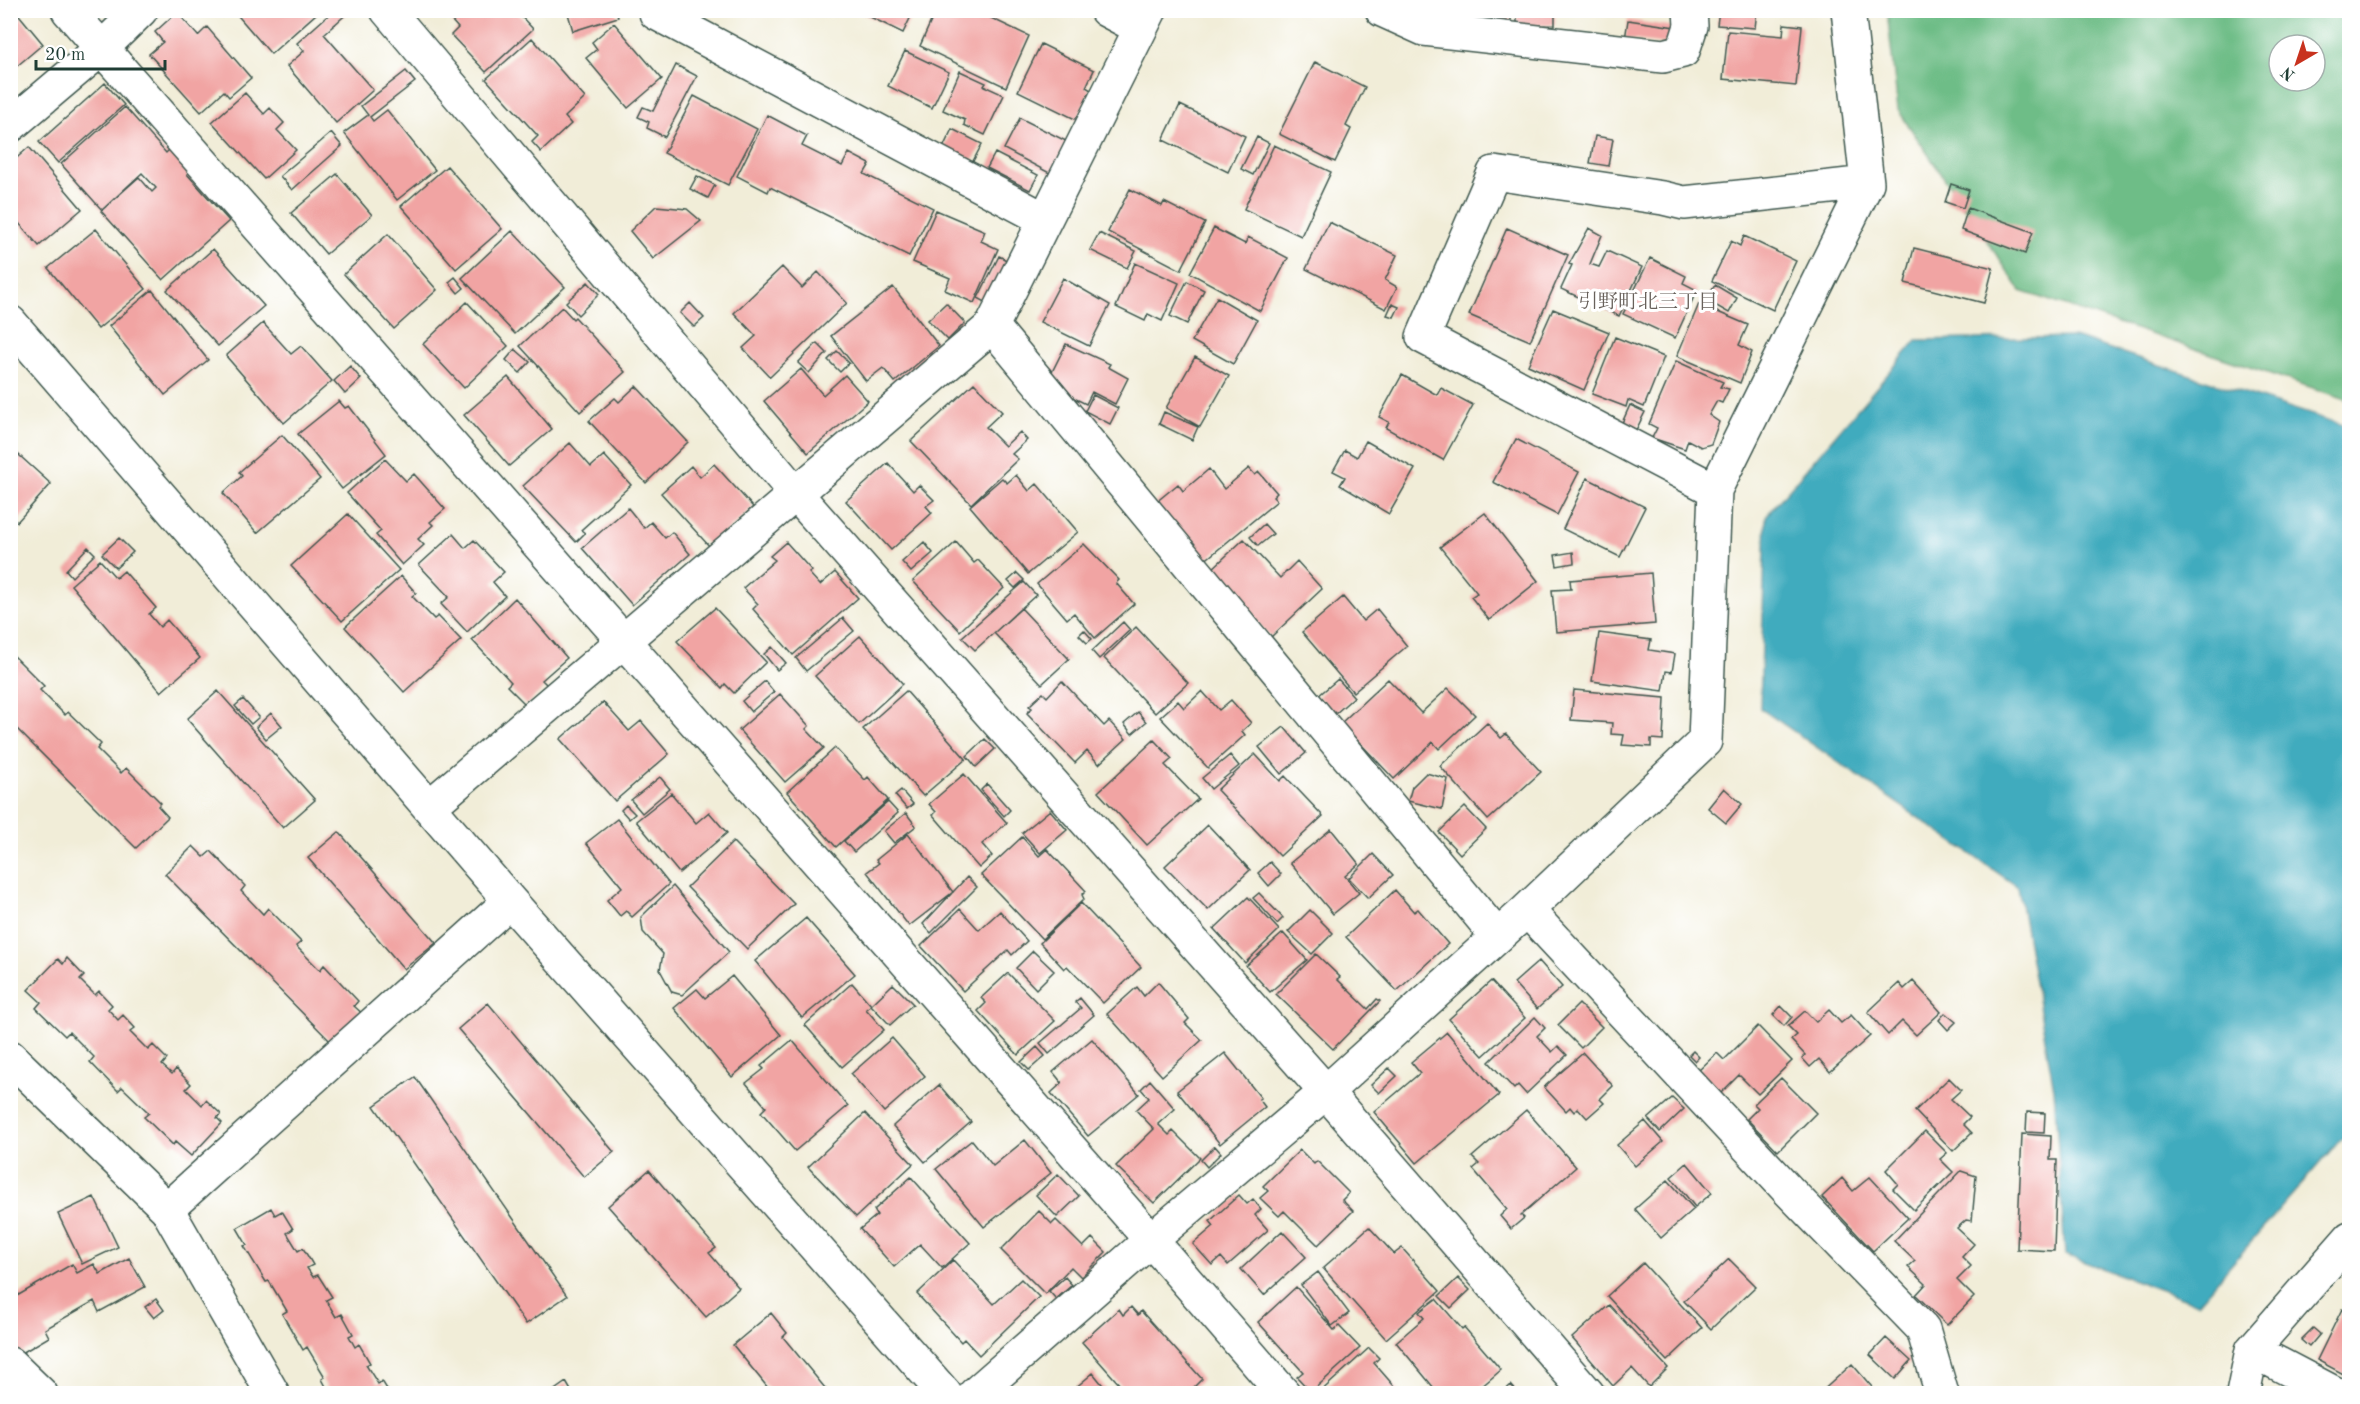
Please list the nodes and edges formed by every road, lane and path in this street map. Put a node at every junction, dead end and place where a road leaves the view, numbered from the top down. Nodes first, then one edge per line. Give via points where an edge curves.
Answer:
1 (68, 10) edge
2 (141, 10) edge
3 (387, 10) edge
4 (657, 10) edge
5 (1106, 10) edge
6 (1382, 10) edge
7 (1690, 10) edge
8 (1848, 10) edge
9 (1145, 19) edge
10 (100, 49) junction
11 (10, 126) edge
12 (1867, 183) junction
13 (1044, 219) junction
14 (10, 322) edge
15 (992, 326) junction
16 (1715, 490) junction
17 (796, 494) junction
18 (622, 641) junction
19 (429, 807) junction
20 (510, 902) junction
21 (1527, 910) junction
22 (1497, 936) junction
23 (10, 1057) edge
24 (1326, 1092) junction
25 (167, 1209) junction
26 (2349, 1238) edge
27 (1151, 1240) junction
28 (2252, 1350) junction
29 (10, 1364) edge
30 (41, 1394) edge
31 (273, 1394) edge
32 (945, 1394) edge
33 (975, 1394) edge
34 (1284, 1394) edge
35 (1588, 1394) edge
36 (1942, 1394) edge
37 (2243, 1394) edge
38 (2336, 1394) edge

1 - 10 street
2 - 10 street
3 - 17 street
4 - 13 street via 656,13
5 - 9 street
6 - 7 street via 1424,29 1663,56 1683,51
8 - 12 street
9 - 13 street
10 - 11 street
10 - 18 street
12 - 16 street
12 - 16 street via 1684,203 1494,173 1423,337
13 - 15 street
14 - 19 street
15 - 17 street
15 - 22 street
16 - 21 street via 1705,741
17 - 18 street
17 - 24 street
18 - 19 street
18 - 27 street
19 - 20 street
20 - 25 street
20 - 32 street
21 - 22 street
21 - 36 street via 1923,1329
22 - 24 street
23 - 25 street
24 - 27 street
24 - 35 street
25 - 31 street
26 - 28 street
27 - 33 street
27 - 34 street
28 - 37 street
28 - 38 street
29 - 30 street

